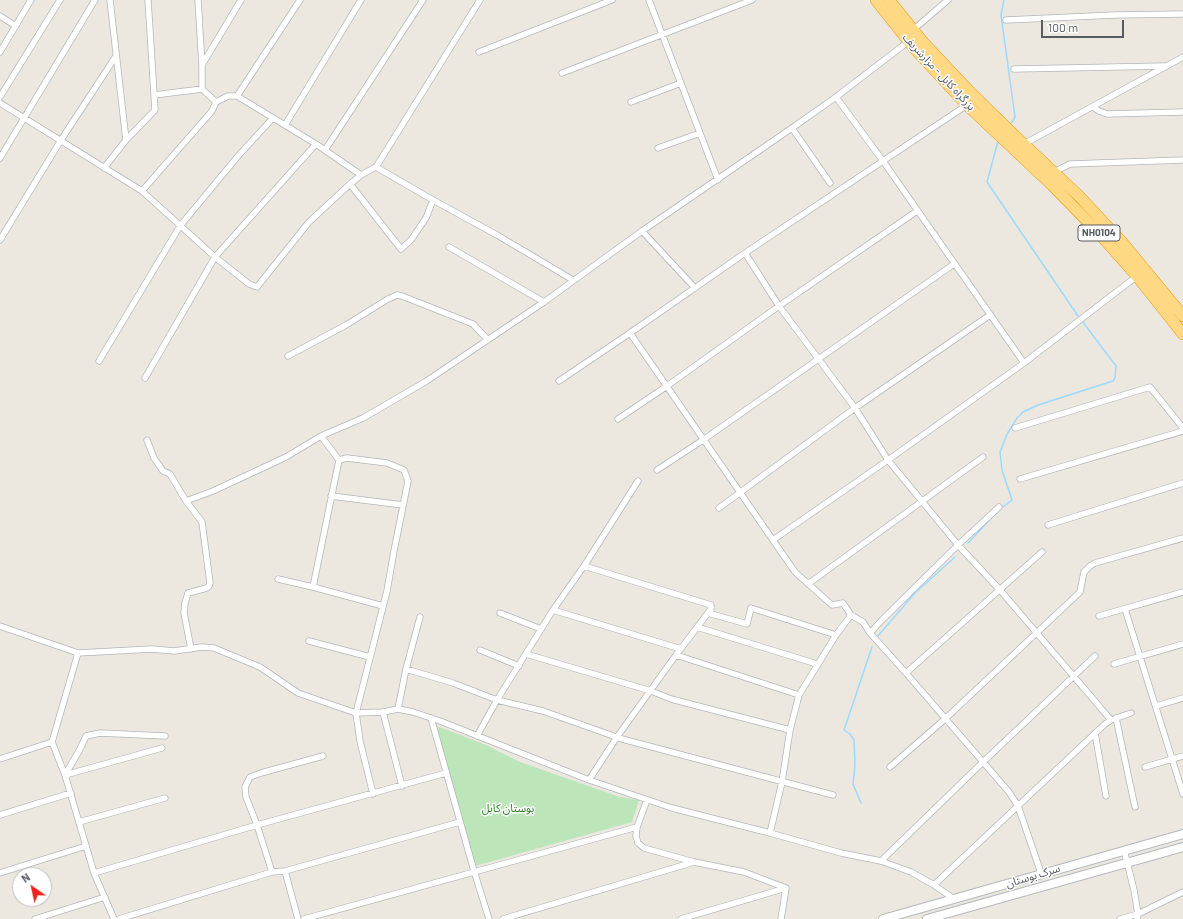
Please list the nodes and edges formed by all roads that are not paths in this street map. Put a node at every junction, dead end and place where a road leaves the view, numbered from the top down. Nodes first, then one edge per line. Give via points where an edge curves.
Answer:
1 (32, 0) edge
2 (60, 0) edge
3 (95, 0) edge
4 (110, 0) edge
5 (148, 0) edge
6 (198, 0) edge
7 (241, 0) edge
8 (300, 0) edge
9 (361, 0) edge
10 (423, 0) edge
11 (480, 0) edge
12 (612, 0) edge
13 (649, 0) edge
14 (752, 0) edge
15 (876, 0) edge
16 (889, 0) edge
17 (948, 0) edge
18 (1183, 14) edge
19 (0, 16) edge
20 (1006, 20) dead end
21 (16, 26) junction
22 (913, 30) junction
23 (663, 35) junction
24 (915, 43) junction
25 (0, 52) edge
26 (479, 52) dead end
27 (116, 56) junction
28 (1183, 57) edge
29 (202, 65) junction
30 (1166, 66) junction
31 (1014, 69) dead end
32 (562, 73) dead end
33 (681, 83) junction
34 (202, 89) junction
35 (154, 95) junction
36 (237, 96) junction
37 (0, 97) edge
38 (836, 97) junction
39 (967, 99) junction
40 (216, 102) junction
41 (631, 102) dead end
42 (0, 103) edge
43 (1093, 107) junction
44 (1183, 112) edge
45 (24, 118) junction
46 (273, 118) junction
47 (285, 125) junction
48 (792, 128) junction
49 (700, 133) junction
50 (1009, 138) junction
51 (60, 140) junction
52 (126, 140) junction
53 (316, 144) junction
54 (1023, 144) junction
55 (658, 148) dead end
56 (325, 150) junction
57 (0, 158) edge
58 (1183, 160) edge
59 (883, 161) junction
60 (376, 167) junction
61 (104, 168) junction
62 (1054, 172) junction
63 (361, 175) junction
64 (718, 180) junction
65 (830, 183) dead end
66 (350, 184) junction
67 (142, 192) junction
68 (433, 200) junction
69 (917, 211) junction
70 (180, 226) junction
71 (642, 231) junction
72 (0, 240) edge
73 (1121, 241) junction
74 (450, 247) dead end
75 (1113, 248) junction
76 (745, 253) junction
77 (215, 257) junction
78 (954, 264) junction
79 (1137, 276) junction
80 (573, 280) junction
81 (695, 288) junction
82 (544, 302) junction
83 (779, 306) junction
84 (990, 315) junction
85 (1180, 316) edge
86 (630, 333) junction
87 (1183, 334) edge
88 (488, 340) junction
89 (288, 356) dead end
90 (818, 359) junction
91 (99, 361) dead end
92 (1024, 363) junction
93 (145, 378) dead end
94 (559, 381) dead end
95 (667, 386) junction
96 (855, 408) junction
97 (618, 419) dead end
98 (1015, 428) dead end
99 (1183, 429) edge
100 (321, 436) junction
101 (147, 440) dead end
102 (703, 440) junction
103 (983, 457) dead end
104 (339, 460) junction
105 (888, 460) junction
106 (657, 470) dead end
107 (1020, 479) dead end
108 (638, 481) dead end
109 (1183, 484) edge
110 (741, 492) junction
111 (331, 496) junction
112 (186, 501) junction
113 (922, 502) junction
114 (403, 505) junction
115 (1000, 507) dead end
116 (718, 508) dead end
117 (1048, 525) dead end
118 (1183, 538) edge
119 (773, 540) junction
120 (958, 545) junction
121 (1042, 552) dead end
122 (584, 566) junction
123 (278, 580) dead end
124 (808, 584) junction
125 (312, 587) junction
126 (1000, 590) junction
127 (1183, 592) edge
128 (383, 606) junction
129 (1125, 609) junction
130 (553, 610) junction
131 (500, 613) dead end
132 (708, 613) junction
133 (851, 615) junction
134 (1099, 616) dead end
135 (420, 617) dead end
136 (0, 626) edge
137 (697, 627) junction
138 (541, 629) junction
139 (870, 633) junction
140 (1038, 633) junction
141 (836, 635) junction
142 (309, 641) dead end
143 (1183, 644) edge
144 (681, 648) junction
145 (191, 649) junction
146 (480, 650) dead end
147 (78, 653) junction
148 (526, 654) junction
149 (676, 655) junction
150 (1095, 656) dead end
151 (370, 657) junction
152 (1140, 657) junction
153 (817, 664) junction
154 (1114, 664) dead end
155 (519, 666) junction
156 (406, 669) junction
157 (906, 673) junction
158 (1074, 676) junction
159 (651, 691) junction
160 (799, 695) junction
161 (1183, 698) edge
162 (497, 700) junction
163 (1156, 706) junction
164 (398, 709) junction
165 (383, 712) junction
166 (356, 713) junction
167 (1131, 713) dead end
168 (431, 718) junction
169 (946, 719) junction
170 (1113, 719) junction
171 (790, 730) junction
172 (1095, 733) junction
173 (165, 736) dead end
174 (477, 736) junction
175 (617, 737) junction
176 (52, 742) junction
177 (162, 748) dead end
178 (323, 756) dead end
179 (1183, 756) edge
180 (0, 759) edge
181 (1172, 759) junction
182 (983, 762) junction
183 (890, 767) dead end
184 (1145, 768) dead end
185 (446, 773) junction
186 (65, 774) junction
187 (588, 780) junction
188 (782, 782) junction
189 (402, 786) junction
190 (71, 793) junction
191 (373, 794) junction
192 (1183, 794) edge
193 (833, 795) dead end
194 (1106, 796) dead end
195 (165, 798) dead end
196 (647, 800) junction
197 (1018, 806) junction
198 (1135, 807) dead end
199 (0, 815) edge
200 (79, 822) junction
201 (460, 822) junction
202 (257, 825) junction
203 (637, 827) junction
204 (770, 833) junction
205 (1183, 834) edge
206 (86, 846) junction
207 (1183, 847) edge
208 (1124, 850) junction
209 (694, 862) junction
210 (881, 862) junction
211 (1128, 863) junction
212 (285, 871) junction
213 (272, 872) junction
214 (474, 872) junction
215 (0, 873) edge
216 (94, 873) junction
217 (1041, 873) junction
218 (934, 885) junction
219 (786, 888) junction
220 (1183, 892) edge
221 (105, 897) junction
222 (954, 899) junction
223 (1138, 916) edge
224 (35, 919) edge
225 (114, 919) edge
226 (119, 919) edge
227 (298, 919) edge
228 (304, 919) edge
229 (488, 919) edge
230 (503, 919) edge
231 (681, 919) edge
232 (781, 919) edge
233 (883, 919) edge
234 (927, 919) edge
235 (1120, 919) edge

1 - 21 street
2 - 37 street
3 - 45 street
4 - 27 street
5 - 35 street
6 - 29 street
7 - 29 street
8 - 36 street
9 - 47 street
10 - 56 street
11 - 60 street
12 - 26 street
13 - 23 street
14 - 23 street
15 - 24 highway, بزرگراه کابل - مزارشریف / NH0104
16 - 22 highway, بزرگراه کابل - مزارشریف / NH0104
17 - 22 street
18 - 20 street
19 - 21 street
21 - 25 street
22 - 24 highway, بزرگراه کابل - مزارشریف / NH0104
23 - 32 street
23 - 33 street
24 - 38 street
24 - 39 highway, بزرگراه کابل - مزارشریف / NH0104
27 - 51 street
27 - 52 street
28 - 30 street
29 - 34 street
30 - 31 street
30 - 43 street
33 - 41 street
33 - 49 street
34 - 35 street
34 - 40 street
35 - 52 street via 155,110
36 - 40 street via 228,96
36 - 46 street
38 - 48 street
38 - 59 street
39 - 50 highway, بزرگراه کابل - مزارشریف / NH0104
39 - 59 street
40 - 67 street via 212,111
42 - 45 street
43 - 44 street via 1107,114
43 - 54 street
45 - 51 street
45 - 57 street
46 - 47 street
46 - 70 street
47 - 53 street
48 - 64 street
48 - 65 street
49 - 55 street
49 - 64 street
50 - 54 highway, NH0104
50 - 75 highway, NH0104
51 - 61 street
51 - 72 street
52 - 61 street
53 - 56 street
53 - 77 street
54 - 62 highway, NH0104
56 - 63 street
58 - 62 street via 1070,164
59 - 69 street
59 - 76 street
60 - 63 street
60 - 68 street
61 - 67 street
62 - 73 highway, NH0104
63 - 66 street
64 - 71 street
66 - 68 street via 401,249 411,240 426,218
66 - 77 street via 309,222 257,287 249,284
67 - 70 street
68 - 80 street
69 - 78 street
69 - 83 street
70 - 77 street
70 - 91 street
71 - 80 street
71 - 81 street
73 - 75 highway
73 - 85 highway, NH0104
74 - 82 street
75 - 79 highway, NH0104
76 - 81 street
76 - 83 street
77 - 93 street
78 - 84 street
78 - 90 street
79 - 85 highway, NH0104
79 - 92 street
80 - 82 street
81 - 86 street
82 - 88 street
83 - 90 street
83 - 95 street
84 - 92 street
84 - 96 street
85 - 87 highway, NH0104
86 - 94 street
86 - 95 street
88 - 89 street via 473,324 397,295
88 - 100 street via 363,418
90 - 96 street
90 - 102 street
92 - 105 street
95 - 97 street
95 - 102 street
96 - 105 street
96 - 110 street
98 - 99 street via 1150,387
99 - 107 street
100 - 104 street
100 - 112 street via 286,458
101 - 112 street via 154,458 163,471 170,474
102 - 106 street
102 - 110 street
103 - 113 street
104 - 111 street
104 - 114 street via 346,458 387,463 404,470 408,481
105 - 113 street
105 - 119 street
108 - 122 street
109 - 117 street
110 - 116 street
110 - 119 street
111 - 114 street
111 - 125 street
112 - 145 street via 202,522 210,583 207,588 188,593 185,603 184,613
113 - 120 street
113 - 124 street
114 - 128 street
115 - 120 street
118 - 140 street via 1090,566 1084,572 1080,592
119 - 124 street
120 - 126 street
120 - 139 street
121 - 126 street
122 - 130 street
122 - 132 street via 711,605
123 - 125 street
124 - 133 street via 832,605 843,604
125 - 128 street
126 - 140 street
126 - 157 street
127 - 129 street
128 - 151 street
129 - 134 street
129 - 152 street
130 - 138 street
130 - 144 street
131 - 138 street
132 - 137 street
132 - 141 street via 747,624 751,608
133 - 139 street via 863,622
133 - 141 street
135 - 156 street
136 - 147 street
137 - 144 street
137 - 153 street
138 - 148 street
139 - 157 street
140 - 158 street
140 - 169 street
141 - 153 street
142 - 151 street
143 - 152 street
144 - 149 street
145 - 147 street
145 - 166 street via 207,647 234,656 260,667 298,693
146 - 155 street
147 - 176 street
148 - 155 street
148 - 159 street
149 - 159 street
149 - 160 street
150 - 158 street
151 - 166 street
152 - 154 street
152 - 163 street
153 - 160 street
155 - 162 street
156 - 162 street
156 - 164 street
157 - 169 street
158 - 170 street
158 - 182 street
159 - 171 street via 671,699
159 - 175 street
160 - 171 street
161 - 163 street
162 - 174 street
162 - 175 street via 543,711
163 - 181 street
164 - 165 street
164 - 168 street
165 - 166 street
165 - 189 street
166 - 191 street
167 - 170 street
168 - 174 street
168 - 185 street
169 - 182 street
169 - 183 street
170 - 172 street
170 - 198 street
171 - 188 street
172 - 194 street
172 - 197 street
173 - 186 street via 100,733 86,736
174 - 187 street
175 - 187 street
175 - 188 street
176 - 180 street
176 - 186 street
177 - 186 street
178 - 202 street via 250,777 245,787
179 - 181 street
181 - 184 street
181 - 192 street
182 - 197 street
182 - 210 street
185 - 189 street
185 - 201 street
186 - 190 street
187 - 196 street
188 - 193 street
188 - 204 street
189 - 191 street
190 - 199 street
190 - 200 street
191 - 202 street
195 - 200 street
196 - 203 street
196 - 204 street
197 - 217 street
197 - 218 street
200 - 206 street
201 - 212 street
201 - 214 street
202 - 213 street
202 - 216 street
203 - 209 street via 638,843 644,848
203 - 214 street
204 - 210 street
205 - 208 street, سرک بوستان
206 - 215 street
206 - 216 street
207 - 211 street, سرک بوستان
208 - 211 street
208 - 217 street, سرک بوستان
209 - 219 street via 744,872
209 - 230 street
210 - 218 street via 911,872
211 - 223 street
211 - 234 street, سرک بوستان
212 - 213 street
212 - 227 street
213 - 226 street
214 - 228 street
214 - 229 street
216 - 221 street
217 - 222 street, سرک بوستان
218 - 222 street
219 - 231 street
219 - 232 street
220 - 223 street
221 - 224 street
221 - 225 street
222 - 233 street, سرک بوستان
223 - 235 street

